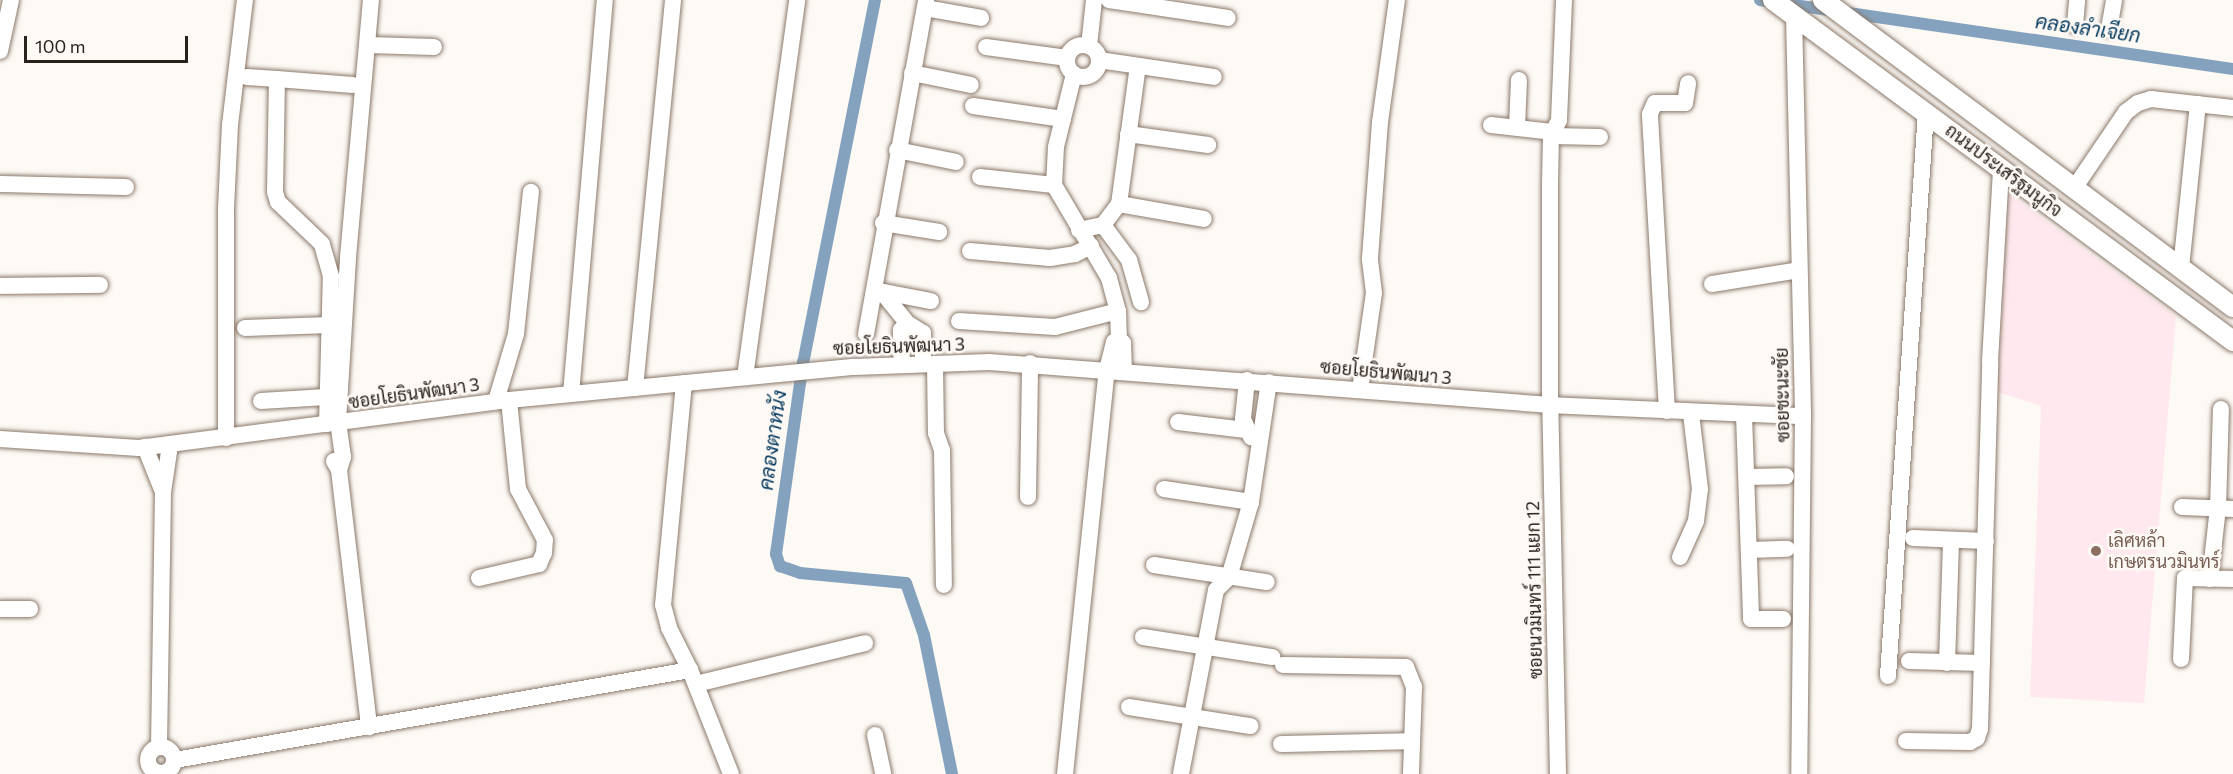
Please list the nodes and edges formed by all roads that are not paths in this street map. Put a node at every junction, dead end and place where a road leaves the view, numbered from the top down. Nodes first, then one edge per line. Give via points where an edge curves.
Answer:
1 (11, 0) edge
2 (245, 0) edge
3 (371, 0) edge
4 (605, 0) edge
5 (673, 0) edge
6 (797, 0) edge
7 (1094, 0) edge
8 (1108, 0) edge
9 (1397, 0) edge
10 (1564, 0) edge
11 (1823, 0) edge
12 (2077, 0) edge
13 (2114, 0) edge
14 (926, 4) edge
15 (1785, 9) edge
16 (981, 18) dead end
17 (1228, 18) dead end
18 (2074, 25) dead end
19 (2109, 29) dead end
20 (369, 45) junction
21 (1089, 46) junction
22 (434, 47) dead end
23 (986, 47) dead end
24 (0, 51) edge
25 (1067, 58) junction
26 (1099, 60) junction
27 (1138, 66) junction
28 (912, 73) junction
29 (1074, 74) junction
30 (247, 77) dead end
31 (1214, 77) dead end
32 (277, 79) junction
33 (1519, 80) dead end
34 (1688, 83) dead end
35 (353, 85) dead end
36 (971, 85) dead end
37 (2198, 104) junction
38 (973, 106) dead end
39 (2233, 108) edge
40 (1926, 112) junction
41 (1063, 119) junction
42 (1491, 125) dead end
43 (1517, 127) junction
44 (1128, 134) junction
45 (1551, 134) junction
46 (1600, 137) dead end
47 (1208, 145) dead end
48 (897, 150) junction
49 (956, 162) dead end
50 (2001, 168) junction
51 (980, 177) dead end
52 (0, 183) edge
53 (1054, 185) junction
54 (126, 187) dead end
55 (2075, 187) junction
56 (531, 192) dead end
57 (1119, 204) junction
58 (1204, 219) dead end
59 (883, 223) junction
60 (1103, 225) junction
61 (1079, 230) junction
62 (939, 232) dead end
63 (1091, 246) junction
64 (969, 251) dead end
65 (2181, 268) junction
66 (1799, 270) junction
67 (1712, 284) dead end
68 (100, 285) dead end
69 (0, 286) edge
70 (878, 291) junction
71 (931, 301) dead end
72 (1141, 302) dead end
73 (2233, 307) edge
74 (1118, 311) junction
75 (959, 321) dead end
76 (907, 323) junction
77 (329, 325) junction
78 (245, 328) dead end
79 (866, 334) dead end
80 (2233, 341) edge
81 (1030, 363) junction
82 (902, 364) junction
83 (929, 364) junction
84 (1116, 370) junction
85 (745, 377) junction
86 (1247, 380) junction
87 (1269, 382) junction
88 (684, 383) junction
89 (635, 388) junction
90 (1360, 390) junction
91 (321, 393) junction
92 (571, 394) junction
93 (261, 401) dead end
94 (502, 401) junction
95 (1550, 405) junction
96 (2221, 409) dead end
97 (1667, 411) junction
98 (1691, 414) junction
99 (1744, 415) junction
100 (1803, 416) junction
101 (1178, 422) dead end
102 (327, 424) junction
103 (1246, 430) junction
104 (226, 438) junction
105 (0, 439) edge
106 (1257, 444) junction
107 (170, 445) junction
108 (145, 447) junction
109 (1786, 476) dead end
110 (1747, 477) junction
111 (1164, 489) dead end
112 (163, 492) junction
113 (1028, 497) dead end
114 (1251, 502) junction
115 (2182, 507) dead end
116 (2225, 508) edge
117 (1913, 538) dead end
118 (1951, 540) junction
119 (1986, 541) junction
120 (1787, 549) dead end
121 (1749, 550) junction
122 (1680, 557) dead end
123 (1154, 565) dead end
124 (1229, 577) junction
125 (479, 578) dead end
126 (2210, 579) junction
127 (2233, 579) edge
128 (1266, 582) dead end
129 (944, 585) dead end
130 (0, 609) edge
131 (30, 609) dead end
132 (1783, 619) dead end
133 (1143, 637) dead end
134 (865, 643) dead end
135 (1202, 646) junction
136 (2181, 659) dead end
137 (1909, 661) dead end
138 (1947, 663) junction
139 (1982, 663) junction
140 (1888, 676) dead end
141 (693, 677) junction
142 (1129, 706) dead end
143 (1191, 716) junction
144 (1251, 726) dead end
145 (369, 727) junction
146 (875, 735) dead end
147 (1410, 741) junction
148 (1906, 741) dead end
149 (1281, 744) dead end
150 (159, 747) junction
151 (175, 760) junction
152 (731, 774) edge
153 (883, 774) edge
154 (1065, 774) edge
155 (1181, 774) edge
156 (1411, 774) edge
157 (1558, 774) edge
158 (1799, 774) edge

1 - 24 street
2 - 104 street via 230,125 226,199
3 - 20 street
4 - 92 street
5 - 89 street
6 - 85 street
7 - 21 street
8 - 17 street
9 - 90 street via 1380,122 1370,258 1374,293
10 - 45 street, ซอยนวมินทร์ 111 แยก 12 via 1558,120
11 - 55 main road, ถนนประเสริฐมนูกิจ
12 - 18 street
13 - 19 street
14 - 16 street
14 - 28 street
15 - 40 main road, ถนนประเสริฐมนูกิจ
15 - 66 street, ซอยชะนะชัย
20 - 22 street
20 - 102 street
21 - 25 street via 1075,47
21 - 26 street
23 - 25 street
25 - 29 street
26 - 27 street
26 - 29 street via 1093,74
27 - 31 street
27 - 44 street
28 - 36 street
28 - 48 street
29 - 41 street
30 - 32 street
32 - 35 street
32 - 77 street via 275,192 278,202 322,244 332,299
33 - 43 street
34 - 97 street via 1685,103 1655,103 1650,114
37 - 39 street
37 - 55 street via 2151,99 2138,103 2122,118
37 - 65 street
38 - 41 street
40 - 50 main road, ถนนประเสริฐมนูกิจ
40 - 140 street
41 - 53 street via 1056,147
42 - 43 street
43 - 45 street
44 - 47 street
44 - 57 street
45 - 46 street
45 - 95 street, ซอยนวมินทร์ 111 แยก 12
48 - 49 street
48 - 59 street
50 - 80 main road, ถนนประเสริฐมนูกิจ
50 - 119 street via 1989,361
51 - 53 street
52 - 54 street
53 - 61 street
55 - 65 main road, ถนนประเสริฐมนูกิจ
56 - 94 street via 516,334
57 - 58 street
57 - 60 street
59 - 62 street
59 - 70 street
60 - 61 street
60 - 72 street via 1129,260
61 - 63 street
63 - 64 street via 1075,254 1050,258
63 - 74 street via 1109,278
65 - 73 main road, ถนนประเสริฐมนูกิจ
66 - 67 street
66 - 100 street, ซอยชะนะชัย
68 - 69 street
70 - 71 street
70 - 76 street
70 - 79 street
74 - 75 street via 1055,327
74 - 84 street via 1119,339 1123,343
76 - 82 street via 901,330
76 - 83 street via 923,333
77 - 78 street
77 - 91 street
81 - 83 street, ซอยโยธินพัฒนา 3
81 - 84 street, ซอยโยธินพัฒนา 3
81 - 113 street
82 - 83 street, ซอยโยธินพัฒนา 3
82 - 85 street, ซอยโยธินพัฒนา 3
83 - 129 street via 936,433 942,450
84 - 86 street, ซอยโยธินพัฒนา 3
84 - 154 street
85 - 88 street, ซอยโยธินพัฒนา 3
86 - 87 street, ซอยโยธินพัฒนา 3
86 - 103 street
87 - 90 street, ซอยโยธินพัฒนา 3
87 - 106 street
88 - 89 street, ซอยโยธินพัฒนา 3
88 - 141 street via 663,605 669,628
89 - 92 street, ซอยโยธินพัฒนา 3
90 - 95 street, ซอยโยธินพัฒนา 3
91 - 93 street
91 - 102 street
92 - 94 street, ซอยโยธินพัฒนา 3
94 - 102 street, ซอยโยธินพัฒนา 3
94 - 125 street via 518,489 545,540 544,554 539,564
95 - 97 street, ซอยโยธินพัฒนา 3
95 - 157 street, ซอยนวมินทร์ 111 แยก 12
96 - 116 street
97 - 98 street, ซอยโยธินพัฒนา 3
98 - 99 street, ซอยโยธินพัฒนา 3
98 - 122 street via 1700,489 1696,521
99 - 100 street, ซอยโยธินพัฒนา 3
99 - 110 street
100 - 158 street, ซอยชะนะชัย
101 - 103 street
102 - 104 street, ซอยโยธินพัฒนา 3
102 - 145 street via 343,457 339,470
103 - 106 street
104 - 107 street, ซอยโยธินพัฒนา 3
105 - 108 street, ซอยโยธินพัฒนา 3
106 - 114 street
107 - 108 street, ซอยโยธินพัฒนา 3
107 - 112 street
108 - 112 street
109 - 110 street
110 - 121 street
111 - 114 street
112 - 150 street
114 - 124 street
115 - 116 street
116 - 126 street
117 - 118 street
118 - 119 street
118 - 138 street
119 - 139 street
120 - 121 street
121 - 132 street via 1751,619
123 - 124 street
124 - 128 street
124 - 135 street via 1216,590
126 - 127 street
126 - 136 street via 2185,580
130 - 131 street
133 - 135 street
134 - 141 street
135 - 143 street
135 - 147 street via 1277,661 1406,667 1414,687
137 - 138 street
138 - 139 street
139 - 148 street via 1977,738 1970,742
141 - 145 street
141 - 152 street
142 - 143 street
143 - 144 street
143 - 155 street
145 - 151 street
146 - 153 street
147 - 149 street
147 - 156 street
150 - 151 street via 170,750
150 - 151 street via 148,758 155,772 171,770

